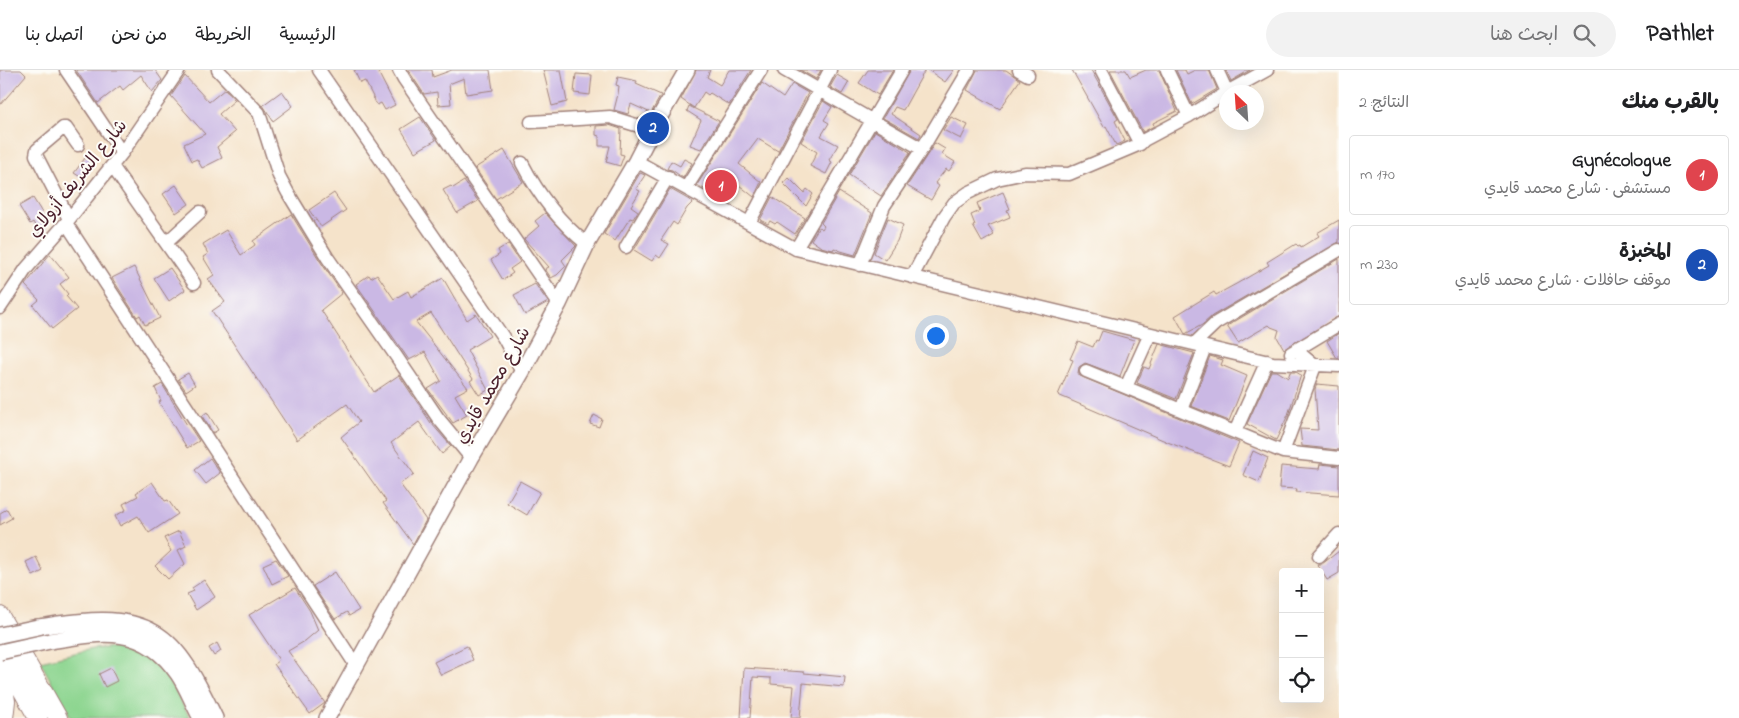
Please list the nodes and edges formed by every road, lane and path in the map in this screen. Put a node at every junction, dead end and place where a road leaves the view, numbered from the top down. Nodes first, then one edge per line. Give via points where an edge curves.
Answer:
1 (66, 70) edge
2 (179, 70) edge
3 (218, 70) edge
4 (319, 70) edge
5 (399, 70) edge
6 (687, 70) edge
7 (761, 70) edge
8 (784, 70) edge
9 (830, 70) edge
10 (902, 70) edge
11 (969, 70) edge
12 (1100, 70) edge
13 (1167, 70) edge
14 (1217, 70) edge
15 (1268, 70) edge
16 (1224, 85) edge
17 (1241, 85) edge
18 (819, 89) junction
19 (1219, 98) edge
20 (1189, 116) junction
21 (873, 120) junction
22 (531, 122) dead end
23 (652, 130) junction
24 (1140, 144) junction
25 (78, 145) dead end
26 (922, 149) junction
27 (122, 153) junction
28 (636, 161) junction
29 (522, 163) dead end
30 (112, 166) junction
31 (668, 177) junction
32 (686, 188) junction
33 (200, 212) dead end
34 (68, 221) junction
35 (749, 222) junction
36 (166, 243) junction
37 (587, 244) junction
38 (626, 247) dead end
39 (796, 249) junction
40 (1339, 250) edge
41 (860, 265) junction
42 (912, 277) junction
43 (194, 283) dead end
44 (559, 304) junction
45 (0, 308) edge
46 (1339, 324) edge
47 (1150, 334) junction
48 (1199, 345) junction
49 (1296, 350) junction
50 (1270, 362) junction
51 (1315, 366) junction
52 (1339, 366) edge
53 (1086, 370) dead end
54 (522, 372) junction
55 (1126, 387) junction
56 (1181, 410) junction
57 (1235, 432) junction
58 (1283, 452) junction
59 (472, 458) junction
60 (1339, 458) edge
61 (1339, 534) edge
62 (1319, 556) dead end
63 (0, 616) edge
64 (0, 636) edge
65 (0, 651) edge
66 (355, 664) junction
67 (0, 667) edge
68 (4, 718) edge
69 (38, 718) edge
70 (58, 718) edge
71 (201, 718) edge
72 (215, 718) edge
73 (327, 718) edge

1 - 27 street
2 - 27 street, شارع الشريف أزولاي
3 - 59 street via 259,113 279,176 327,257 438,418
4 - 54 street via 503,337
5 - 44 street
6 - 23 main road, شارع محمد قايدي
7 - 32 street
8 - 18 street
9 - 18 street
10 - 21 street
11 - 26 street
12 - 24 street
13 - 20 street
14 - 16 street
15 - 17 street
18 - 21 street
18 - 35 street
19 - 20 street
20 - 24 street
21 - 26 street
21 - 39 street
22 - 23 street via 610,117
23 - 28 main road, شارع محمد قايدي
24 - 42 street via 1069,174 1025,173 997,179 968,193 944,217
25 - 34 street via 63,128 37,150 36,155
26 - 41 street via 884,206
27 - 30 street, شارع الشريف أزولاي
28 - 31 street
28 - 37 main road, شارع محمد قايدي
29 - 37 street via 554,213
30 - 34 street, شارع الشريف أزولاي
30 - 36 street
31 - 32 street
31 - 38 street
32 - 35 street
33 - 36 street
34 - 45 street, شارع الشريف أزولاي via 26,269
34 - 66 street
35 - 39 street
36 - 43 street
37 - 44 main road, شارع محمد قايدي
39 - 41 street
40 - 48 street via 1216,323
41 - 42 street
42 - 47 street
44 - 54 main road, شارع محمد قايدي
46 - 49 street
47 - 48 street
47 - 55 street
48 - 50 street
48 - 56 street
49 - 50 street
49 - 51 street
50 - 51 street
50 - 57 street
51 - 52 street
51 - 58 street
53 - 55 street
54 - 59 main road, شارع محمد قايدي
55 - 56 street
56 - 57 street
57 - 58 street
58 - 60 street
59 - 66 main road, شارع محمد قايدي
61 - 62 street
63 - 70 highway
64 - 72 main road, bridge via 84,621 132,624 156,634 169,645 195,679
65 - 69 highway
65 - 71 main road, bridge via 89,634 114,634 140,640 163,656 178,674
66 - 73 main road, شارع محمد قايدي
67 - 68 highway via 6,701

